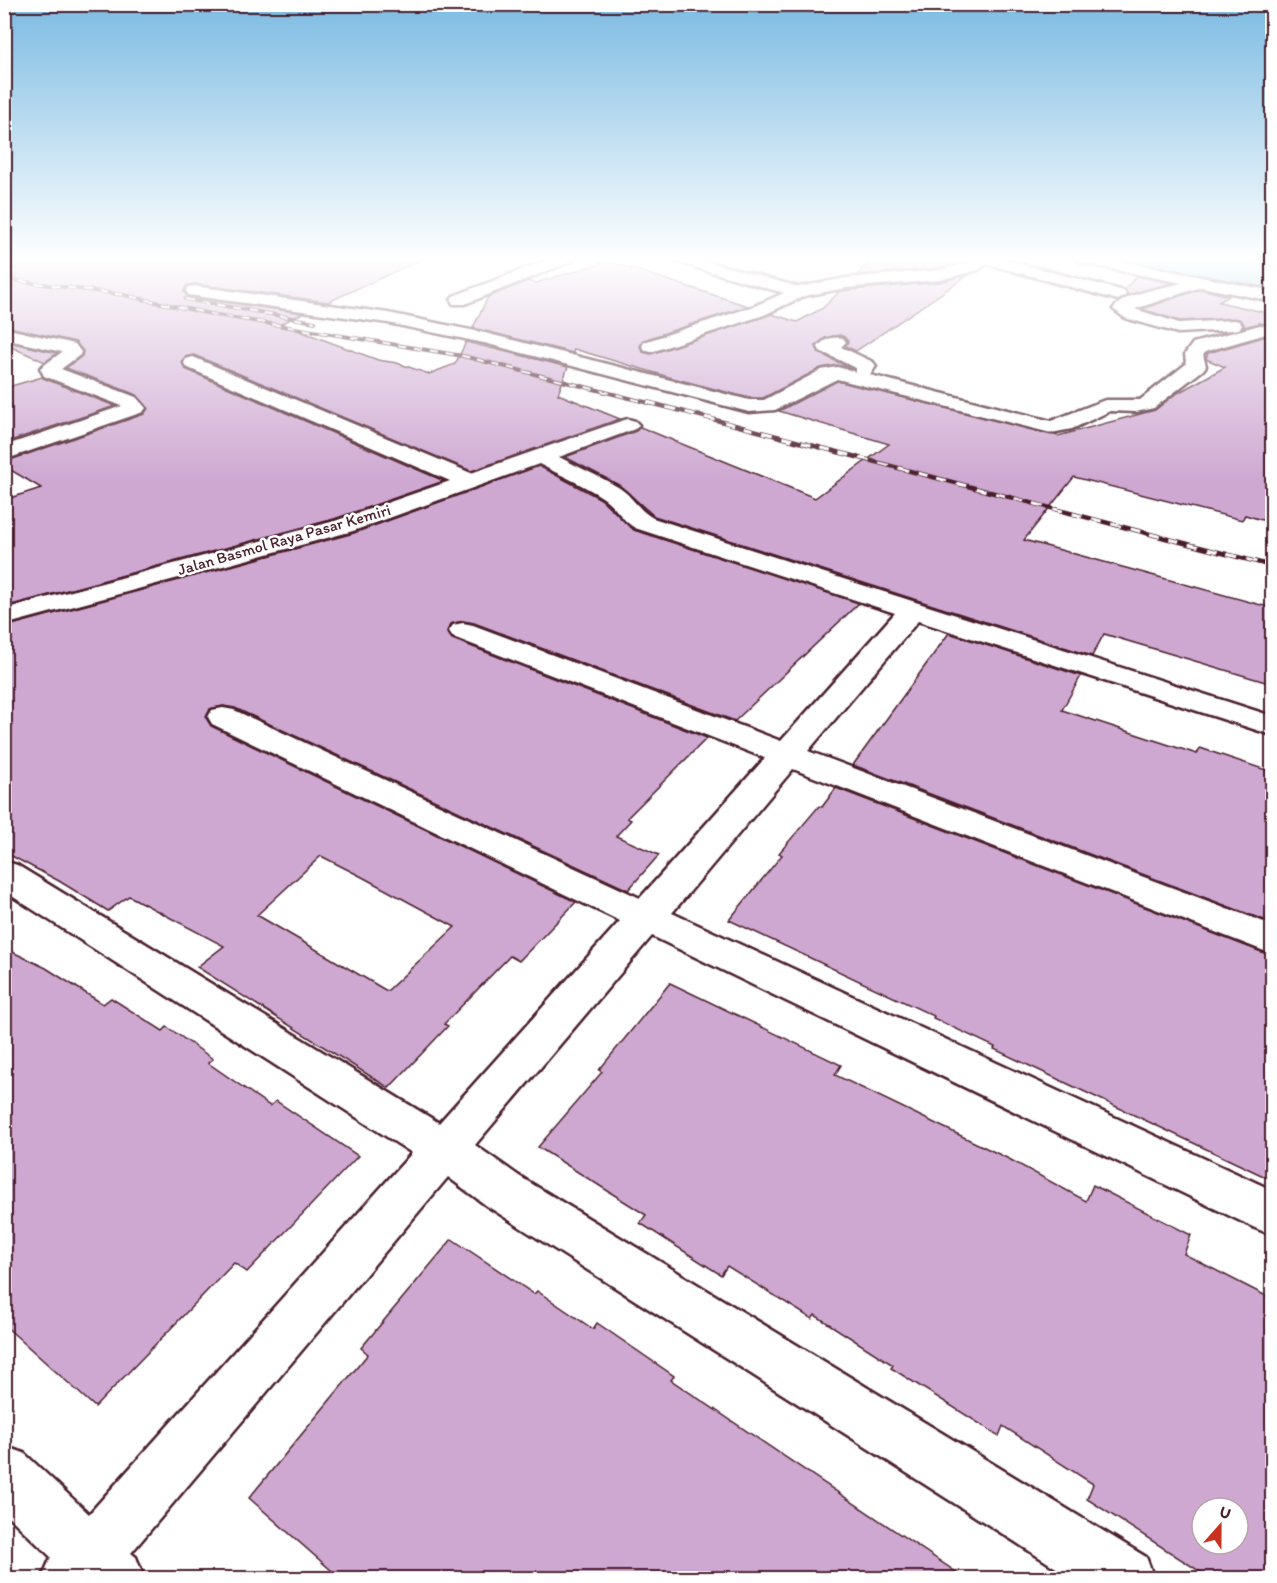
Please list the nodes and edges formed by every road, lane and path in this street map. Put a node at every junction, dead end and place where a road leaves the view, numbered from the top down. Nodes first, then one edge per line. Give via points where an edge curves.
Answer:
1 (451, 332) edge
2 (694, 332) edge
3 (1266, 332) edge
4 (4, 333) edge
5 (837, 342) dead end
6 (651, 346) dead end
7 (193, 363) dead end
8 (856, 377) junction
9 (628, 425) dead end
10 (4, 454) edge
11 (540, 456) junction
12 (470, 481) junction
13 (912, 611) junction
14 (4, 617) edge
15 (463, 631) dead end
16 (223, 717) dead end
17 (1272, 726) edge
18 (787, 754) junction
19 (4, 874) edge
20 (646, 917) junction
21 (1272, 940) edge
22 (444, 1149) junction
23 (1272, 1213) edge
24 (4, 1473) edge
25 (92, 1571) edge
26 (1125, 1578) edge

1 - 8 street via 749,406 768,406 828,374
2 - 6 street
3 - 8 street via 1200,347 1194,354 1196,366 1147,404 1105,406 1056,426
4 - 10 street via 68,348 71,355 50,368 51,372 129,401 136,408
5 - 8 street via 827,347 866,366
7 - 12 street
9 - 11 street, Jalan Basmol Raya Pasar Kemiri
11 - 12 street, Jalan Basmol Raya Pasar Kemiri
11 - 13 street via 610,492 644,523
12 - 14 street, Jalan Basmol Raya Pasar Kemiri via 344,526
13 - 17 street
13 - 18 street
15 - 18 street
16 - 20 street
18 - 20 street
18 - 21 street
19 - 22 street
20 - 22 street
20 - 23 street
22 - 25 street
22 - 26 street via 503,1191
24 - 25 street

